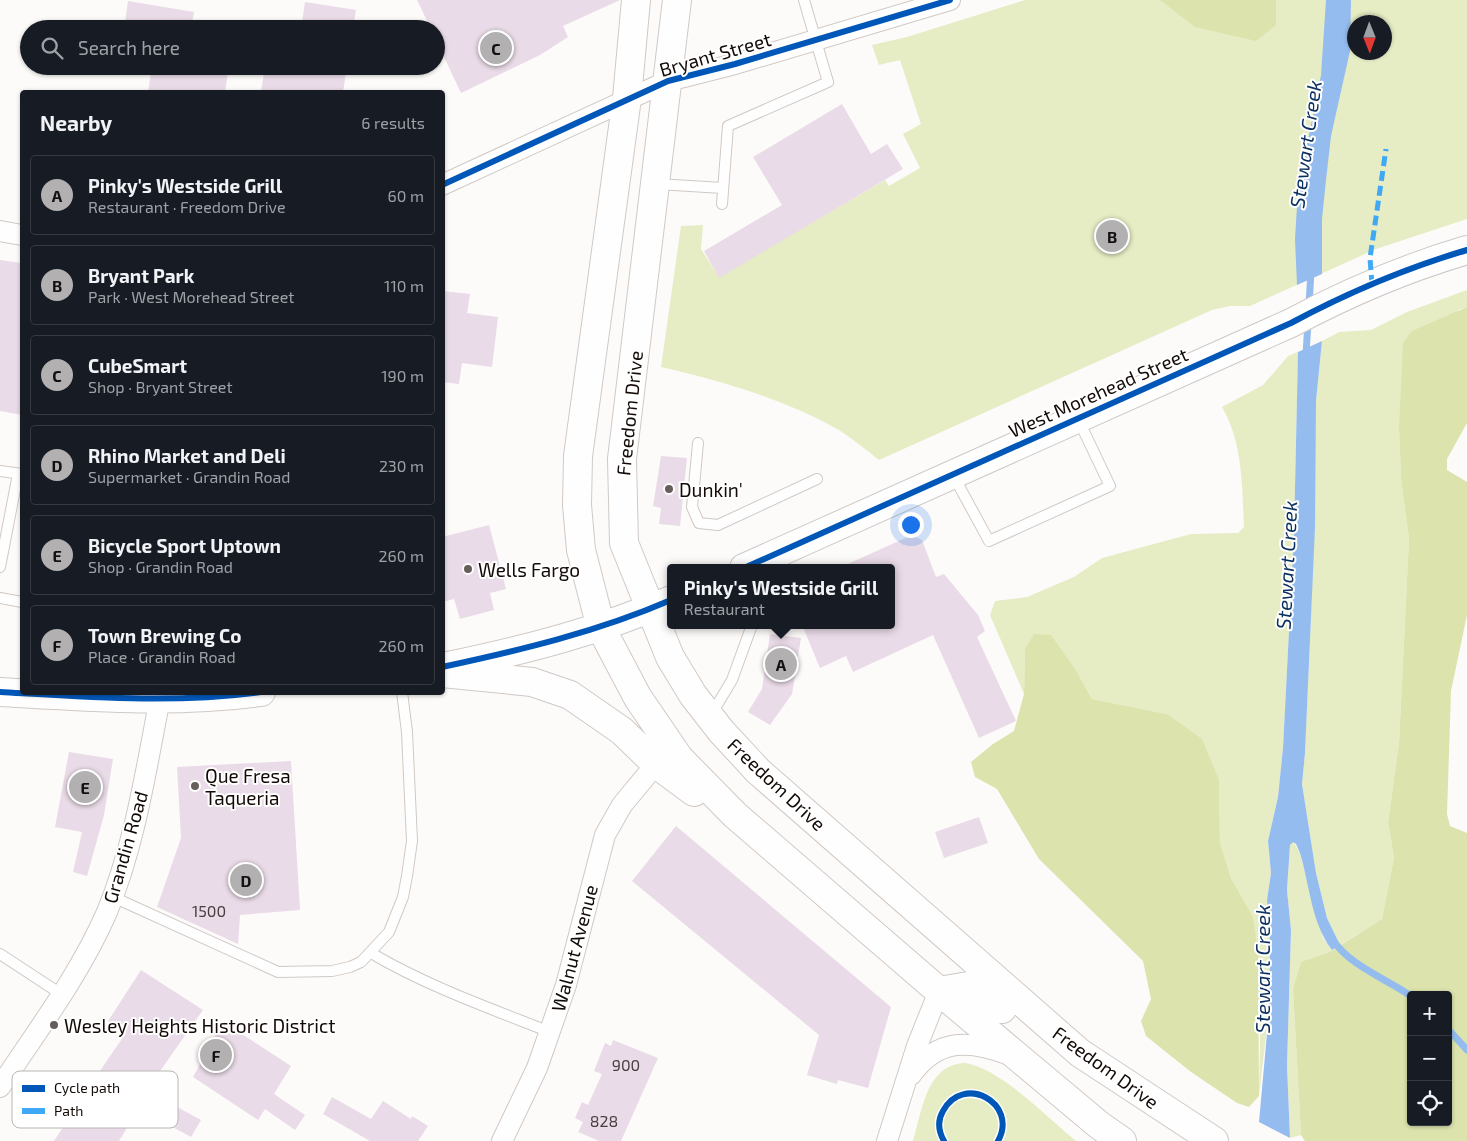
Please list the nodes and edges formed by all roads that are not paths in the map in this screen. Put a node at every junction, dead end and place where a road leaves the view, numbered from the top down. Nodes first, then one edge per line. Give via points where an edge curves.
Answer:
1 (636, 0) edge
2 (677, 0) edge
3 (804, 0) edge
4 (950, 0) edge
5 (815, 41) junction
6 (668, 81) junction
7 (627, 98) junction
8 (655, 183) junction
9 (445, 184) edge
10 (723, 188) junction
11 (722, 204) dead end
12 (0, 232) edge
13 (20, 235) edge
14 (1467, 250) edge
15 (1077, 418) junction
16 (698, 443) dead end
17 (0, 470) edge
18 (20, 474) edge
19 (953, 474) junction
20 (817, 479) dead end
21 (753, 564) edge
22 (0, 567) edge
23 (0, 598) edge
24 (20, 602) edge
25 (661, 605) edge
26 (601, 628) junction
27 (751, 629) edge
28 (445, 666) edge
29 (445, 673) edge
30 (0, 692) edge
31 (20, 693) edge
32 (49, 695) edge
33 (161, 695) edge
34 (241, 695) edge
35 (402, 695) edge
36 (710, 717) junction
37 (656, 764) junction
38 (735, 815) junction
39 (112, 897) junction
40 (371, 953) junction
41 (0, 954) edge
42 (939, 992) junction
43 (61, 994) junction
44 (550, 1032) junction
45 (1080, 1053) junction
46 (1022, 1060) junction
47 (907, 1080) junction
48 (0, 1088) edge
49 (502, 1141) edge
50 (887, 1141) edge
51 (1122, 1141) edge
52 (1214, 1141) edge

1 - 7 main road
2 - 6 main road, Freedom Drive
3 - 5 lane
4 - 5 street, Bryant Street
5 - 6 street, Bryant Street
5 - 10 lane via 828,82 728,126
6 - 7 street, Bryant Street
6 - 8 main road, Freedom Drive
7 - 9 street, Bryant Street
7 - 26 main road via 578,456 581,550
8 - 10 lane
8 - 25 main road, Freedom Drive via 622,459 621,504 624,543
10 - 11 lane
12 - 13 street
14 - 15 main road, West Morehead Street via 1386,278 1330,302
15 - 19 main road, West Morehead Street
15 - 19 lane via 1110,486 989,542
16 - 20 lane via 692,507 699,523 718,525
17 - 18 lane
18 - 22 lane
19 - 21 main road, West Morehead Street
23 - 24 lane
25 - 26 main road
25 - 36 main road, Freedom Drive via 670,657
26 - 28 main road via 526,650
26 - 38 main road via 638,698 679,758
27 - 36 lane via 732,680
29 - 37 main road via 532,682 570,695 622,731
30 - 31 main road
32 - 33 main road
33 - 34 main road
33 - 39 street, Grandin Road via 136,820
35 - 40 lane via 412,841 403,898 389,932
36 - 45 main road, Freedom Drive via 758,771
37 - 38 main road via 686,788
37 - 44 street, Walnut Avenue via 622,805 605,835 566,985
38 - 42 main road
39 - 40 lane via 278,972 332,971 350,967
39 - 43 street, Grandin Road via 82,961
40 - 44 lane via 482,1007
41 - 43 lane
42 - 45 main road via 974,985 1038,1039
42 - 46 main road
42 - 47 street
43 - 48 street, Grandin Road
44 - 49 street, Walnut Avenue
45 - 52 main road, Freedom Drive
46 - 47 street via 995,1049 960,1044 925,1058
46 - 51 main road
47 - 50 street

